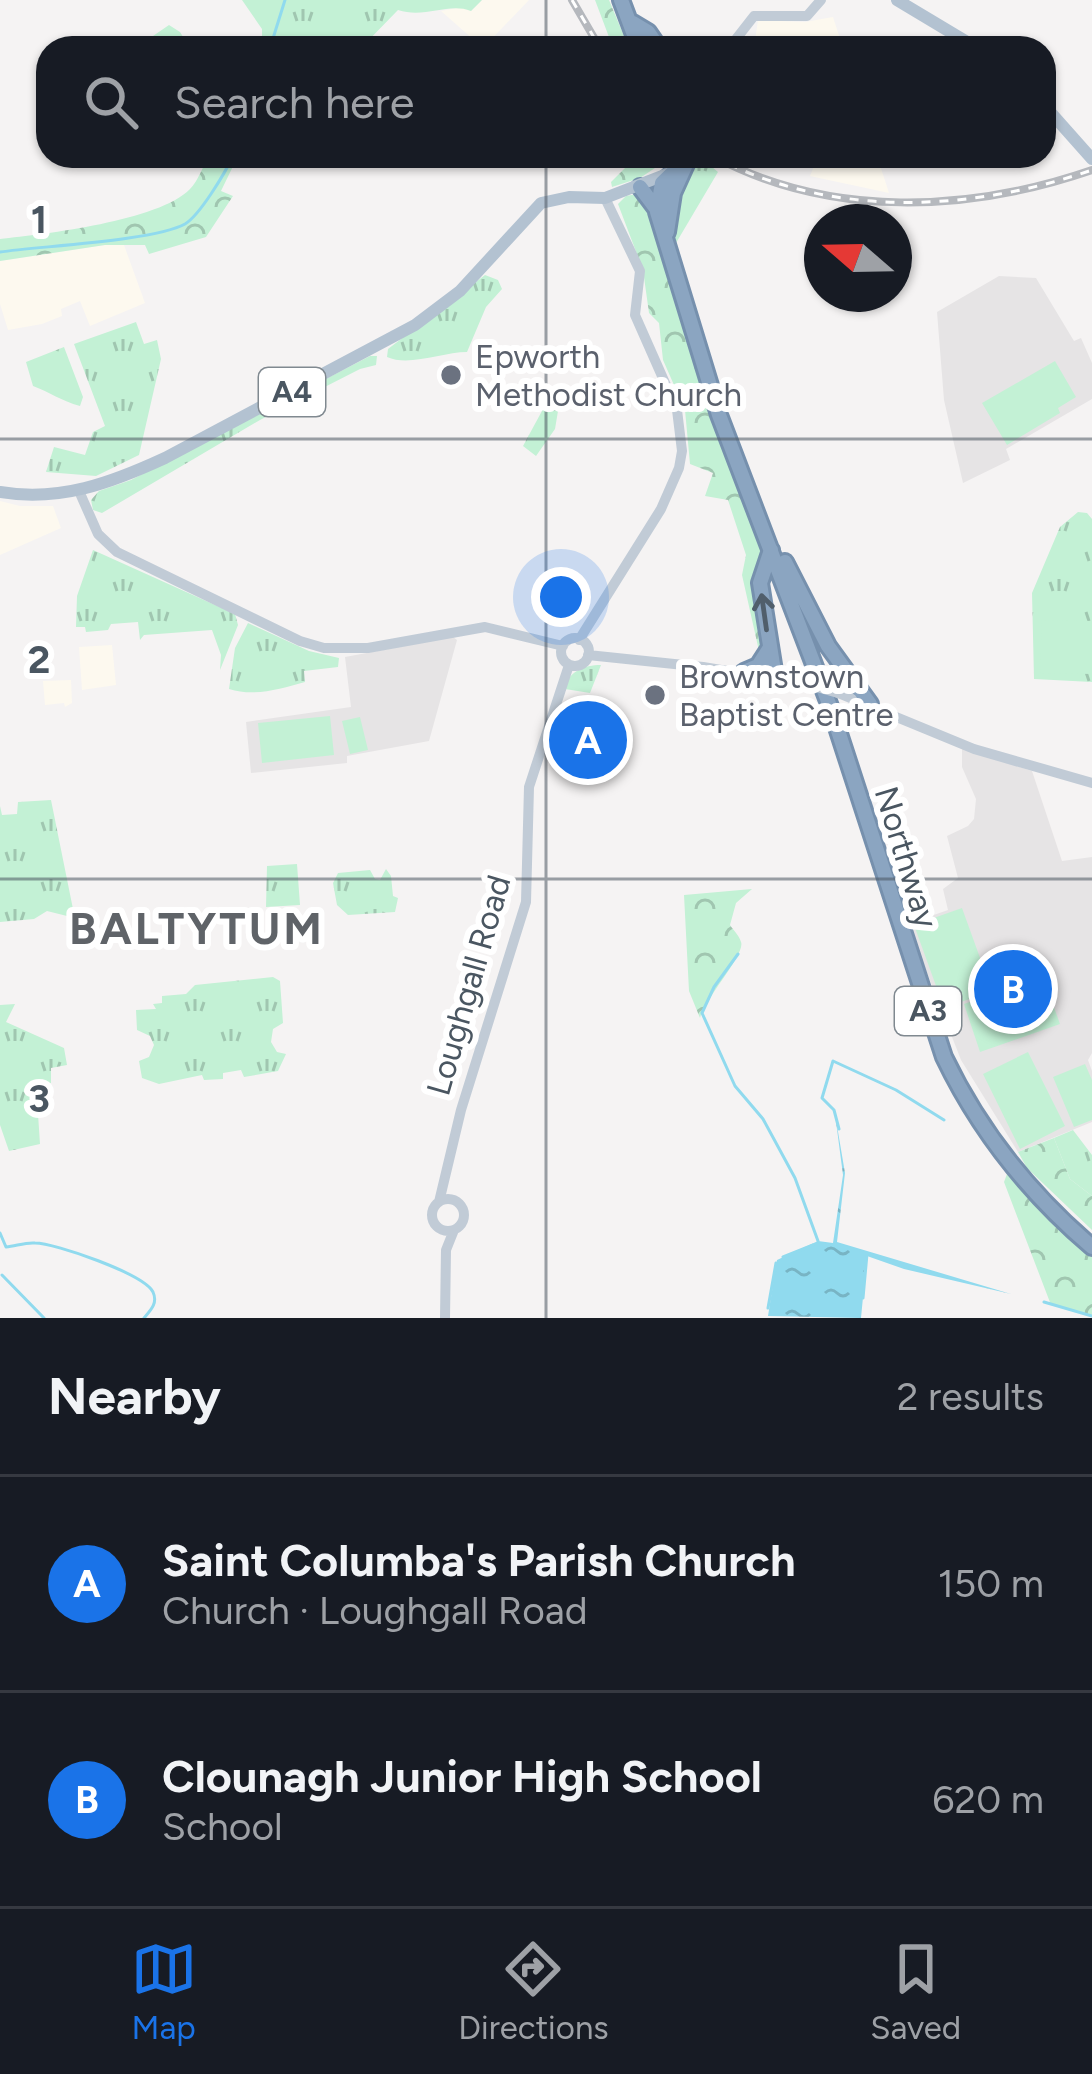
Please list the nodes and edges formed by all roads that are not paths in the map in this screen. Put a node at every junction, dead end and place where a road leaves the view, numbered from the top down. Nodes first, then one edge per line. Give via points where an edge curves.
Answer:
1 (621, 0) edge
2 (821, 0) edge
3 (897, 0) edge
4 (756, 10) edge
5 (630, 19) junction
6 (635, 36) edge
7 (650, 36) edge
8 (738, 36) edge
9 (957, 36) edge
10 (1056, 118) edge
11 (1092, 159) edge
12 (677, 168) edge
13 (659, 184) junction
14 (605, 198) junction
15 (666, 240) junction
16 (79, 491) junction
17 (0, 492) edge
18 (765, 534) junction
19 (771, 550) junction
20 (579, 640) junction
21 (562, 646) junction
22 (770, 649) junction
23 (588, 655) junction
24 (569, 665) junction
25 (744, 672) junction
26 (775, 677) junction
27 (853, 679) junction
28 (843, 694) junction
29 (870, 704) junction
30 (1092, 783) edge
31 (446, 1180) junction
32 (454, 1200) junction
33 (440, 1202) junction
34 (439, 1228) junction
35 (454, 1230) junction
36 (1092, 1247) edge
37 (446, 1250) junction
38 (445, 1318) edge

1 - 5 highway
2 - 4 main road via 808,16
3 - 9 main road
4 - 8 main road
5 - 6 highway
5 - 7 highway
10 - 11 main road
12 - 13 highway
13 - 14 main road, A4
13 - 15 highway, Northway / A3
13 - 15 highway, Northway / A3
14 - 16 main road, A4 via 541,203 460,291 415,325 165,458
14 - 20 main road via 640,271 634,311 677,410 682,451 661,509
15 - 18 highway, Northway / A3
16 - 17 main road, A4
16 - 21 main road via 98,534 117,553 309,644 351,650 485,627
18 - 19 highway, Northway / A3
18 - 27 highway
22 -> 19 highway via 760,583
19 - 36 highway, Northway / A3 via 944,1057 1012,1165
20 - 21 main road
20 - 23 main road
21 - 24 main road
22 - 25 highway
22 - 26 highway
23 - 24 main road
23 - 25 main road
24 - 31 main road, Loughgall Road via 529,787 526,902
25 - 26 main road
26 - 28 main road, bridge
27 - 28 highway
27 - 29 highway
28 - 29 main road
29 - 30 main road via 974,749
31 - 32 main road
31 - 33 main road, Loughgall Road
32 - 33 main road
32 - 35 main road via 464,1216
33 - 34 main road via 432,1214
34 - 35 main road
34 - 37 main road
35 - 37 main road
37 - 38 main road

